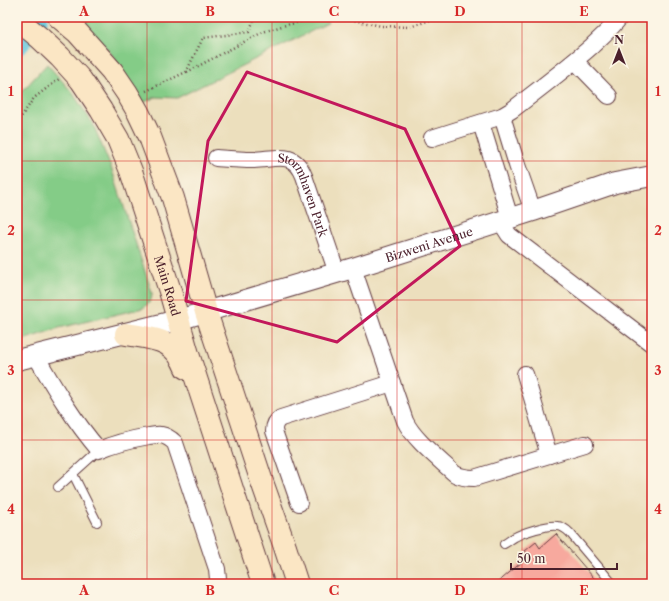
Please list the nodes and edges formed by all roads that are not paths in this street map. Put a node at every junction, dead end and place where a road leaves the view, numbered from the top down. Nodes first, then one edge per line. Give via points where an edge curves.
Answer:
1 (59, 17) edge
2 (620, 17) edge
3 (17, 18) edge
4 (575, 61) junction
5 (609, 96) dead end
6 (502, 116) junction
7 (481, 123) junction
8 (432, 138) dead end
9 (216, 158) dead end
10 (652, 176) edge
11 (533, 211) junction
12 (505, 219) junction
13 (345, 270) junction
14 (206, 312) junction
15 (178, 320) junction
16 (126, 334) junction
17 (652, 344) edge
18 (36, 356) junction
19 (17, 360) edge
20 (525, 374) dead end
21 (392, 383) junction
22 (202, 398) junction
23 (585, 444) dead end
24 (99, 450) junction
25 (549, 455) junction
26 (73, 474) junction
27 (58, 487) dead end
28 (299, 503) dead end
29 (97, 522) dead end
30 (504, 544) dead end
31 (217, 584) edge
32 (263, 584) edge
33 (296, 584) edge
34 (613, 584) edge

1 - 14 main road via 77,32 112,71 150,137 173,198
2 - 4 street
3 - 15 main road, Main Road via 81,80 118,139 131,171
4 - 5 street
4 - 6 street
6 - 7 street
6 - 11 street
7 - 8 street
7 - 12 street
9 - 13 street, Stormhaven Park via 286,158 297,164
10 - 11 street, Bizweni Avenue via 615,183
11 - 12 street, Bizweni Avenue
12 - 13 street, Bizweni Avenue
12 - 17 street via 509,235
13 - 14 street, Bizweni Avenue
13 - 21 street, Stormhaven Park via 365,303
14 - 15 street, Bizweni Avenue
14 - 33 main road
15 - 16 street, Bizweni Avenue
15 - 22 main road, Main Road
16 - 18 street, Bizweni Avenue
16 - 22 main road via 153,338 178,353
18 - 19 street, Bizweni Avenue
18 - 24 street via 55,390
20 - 25 street
21 - 25 street, Stormhaven Park via 411,432 460,477 474,478
21 - 28 street via 278,420 274,431
22 - 32 main road, Main Road
23 - 25 street, Stormhaven Park
24 - 26 lane
24 - 31 street via 157,435 167,436 175,443 217,569
26 - 27 lane
26 - 29 lane
30 - 34 lane via 516,536 549,526 561,527 570,533

